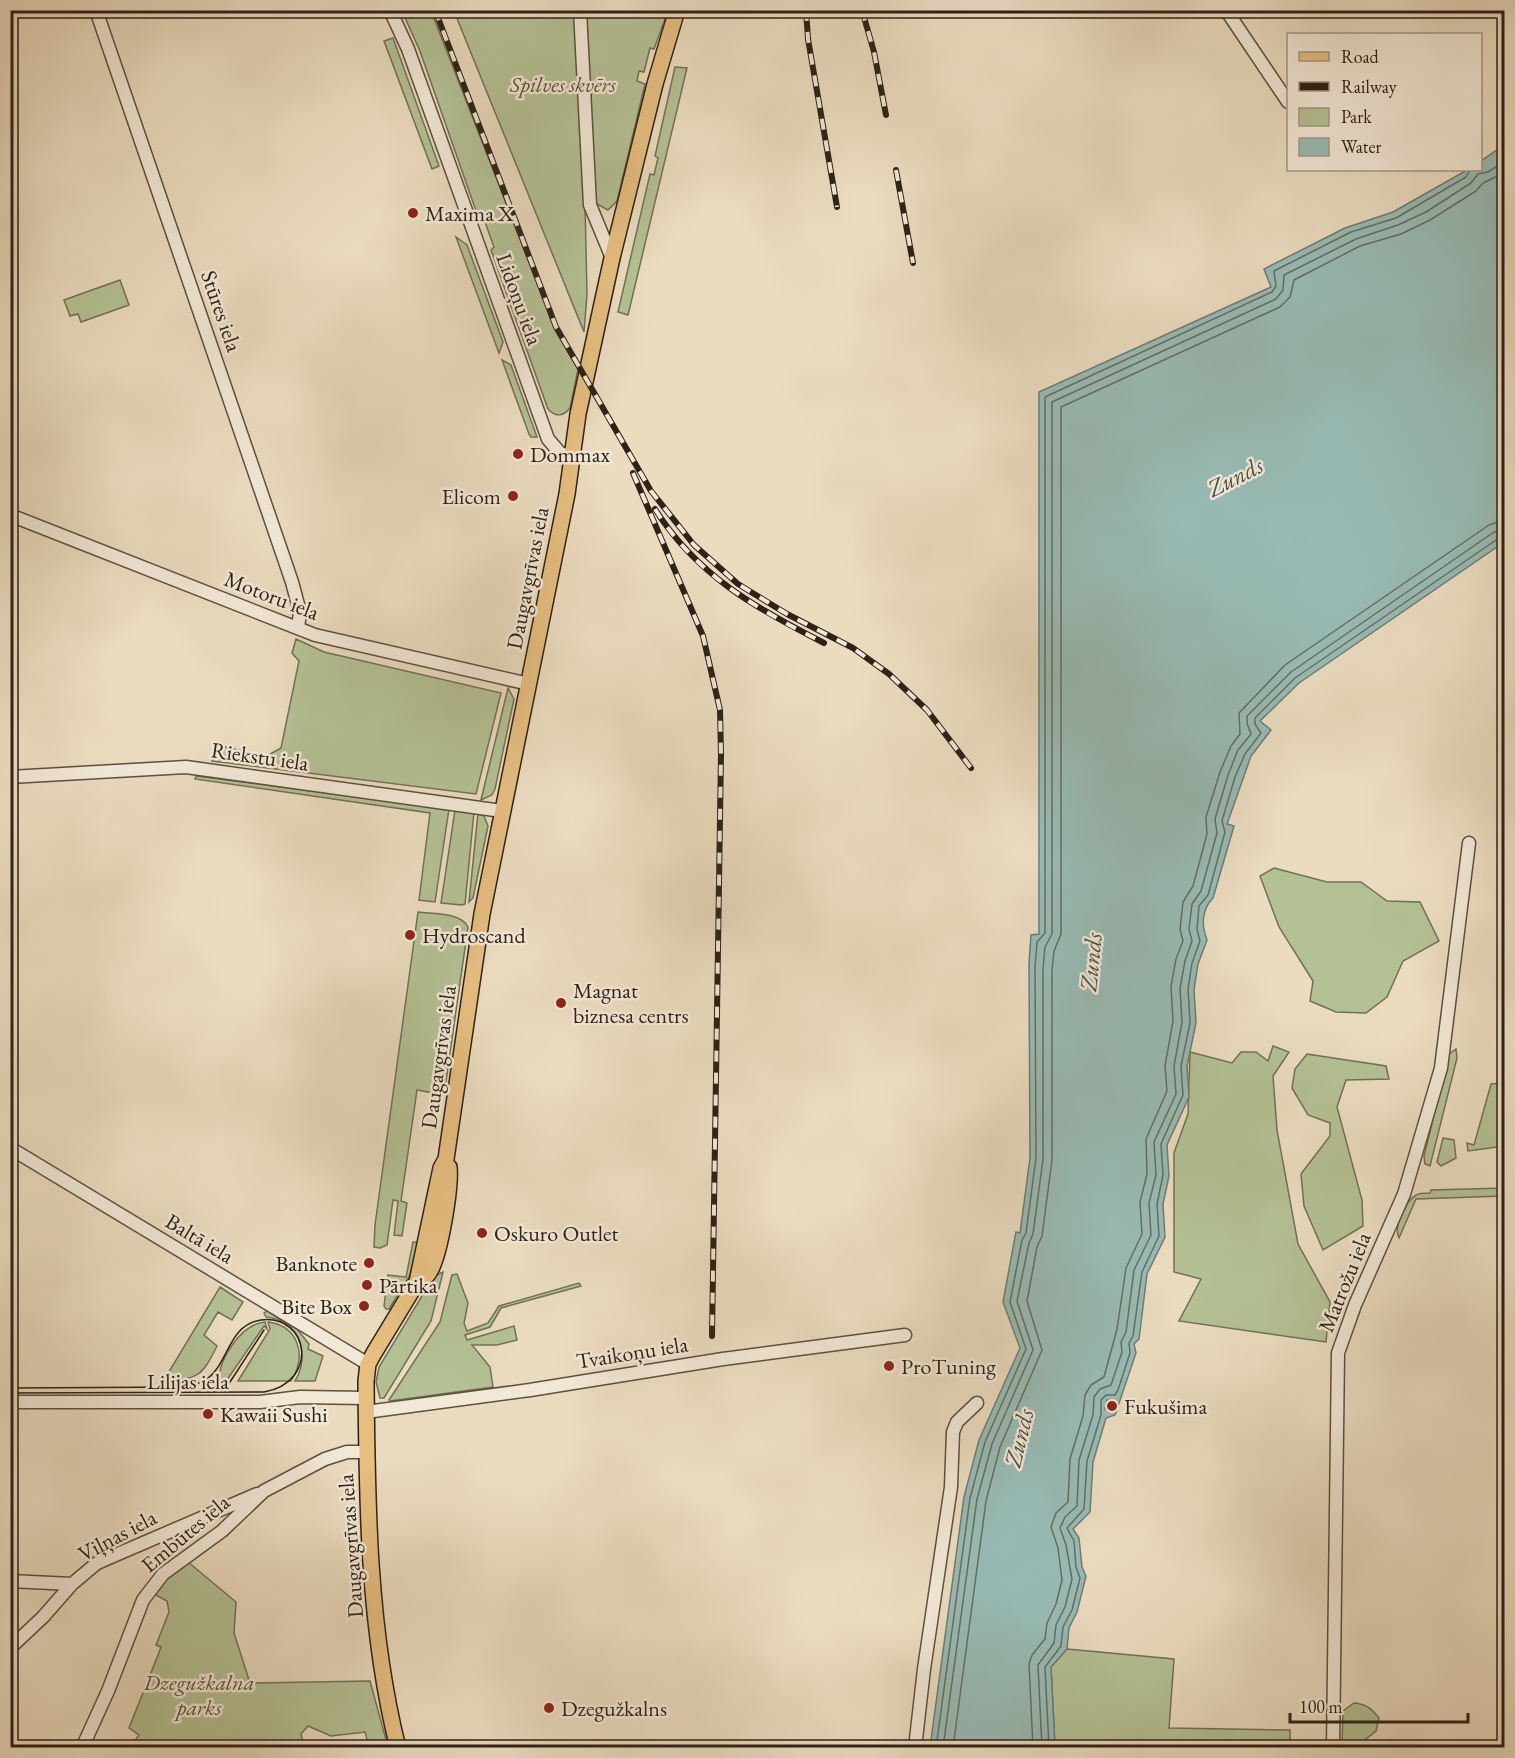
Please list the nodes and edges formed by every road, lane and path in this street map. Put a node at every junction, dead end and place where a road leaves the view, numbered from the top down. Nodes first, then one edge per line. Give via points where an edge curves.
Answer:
1 (96, 10) edge
2 (390, 10) edge
3 (580, 10) edge
4 (677, 10) edge
5 (1226, 10) edge
6 (1287, 101) edge
7 (612, 258) junction
8 (572, 457) junction
9 (10, 515) edge
10 (298, 628) junction
11 (529, 684) junction
12 (10, 777) edge
13 (502, 811) junction
14 (1469, 843) dead end
15 (10, 1148) edge
16 (905, 1335) dead end
17 (368, 1365) junction
18 (10, 1402) edge
19 (977, 1403) dead end
20 (366, 1405) junction
21 (366, 1452) junction
22 (264, 1491) junction
23 (10, 1581) edge
24 (72, 1584) junction
25 (10, 1648) edge
26 (82, 1748) edge
27 (398, 1748) edge
28 (915, 1748) edge
29 (1333, 1748) edge

1 - 10 street, Stūres iela via 292,582 300,612
2 - 8 street, Lidoņu iela via 408,49 548,439 560,453
3 - 7 street via 590,205
4 - 7 main road, Daugavgrīvas iela
5 - 6 street
7 - 8 main road, Daugavgrīvas iela
8 - 11 main road, Daugavgrīvas iela
9 - 10 street, Motoru iela
10 - 11 street, Motoru iela
11 - 13 main road, Daugavgrīvas iela
12 - 13 street, Riekstu iela via 186,767
13 - 17 main road, Daugavgrīvas iela via 474,958 446,1159 450,1170 440,1242 428,1275 417,1282
14 - 29 street, Matrožu iela via 1441,1068 1404,1194 1338,1353
15 - 17 street, Baltā iela
16 - 20 street, Tvaikoņu iela via 530,1390
17 - 20 main road, Daugavgrīvas iela
18 - 20 street, Lilijas iela via 260,1402 300,1397
19 - 28 street via 957,1422 953,1432 951,1487
20 - 21 main road, Daugavgrīvas iela
21 - 22 street, Embūtes iela via 347,1452 325,1459
21 - 27 main road, Daugavgrīvas iela via 378,1645 384,1694
22 - 24 street, Viļņas iela via 126,1549 98,1563
22 - 26 street, Embūtes iela via 222,1531 153,1585 143,1600
23 - 24 street
24 - 25 street, Viļņas iela

